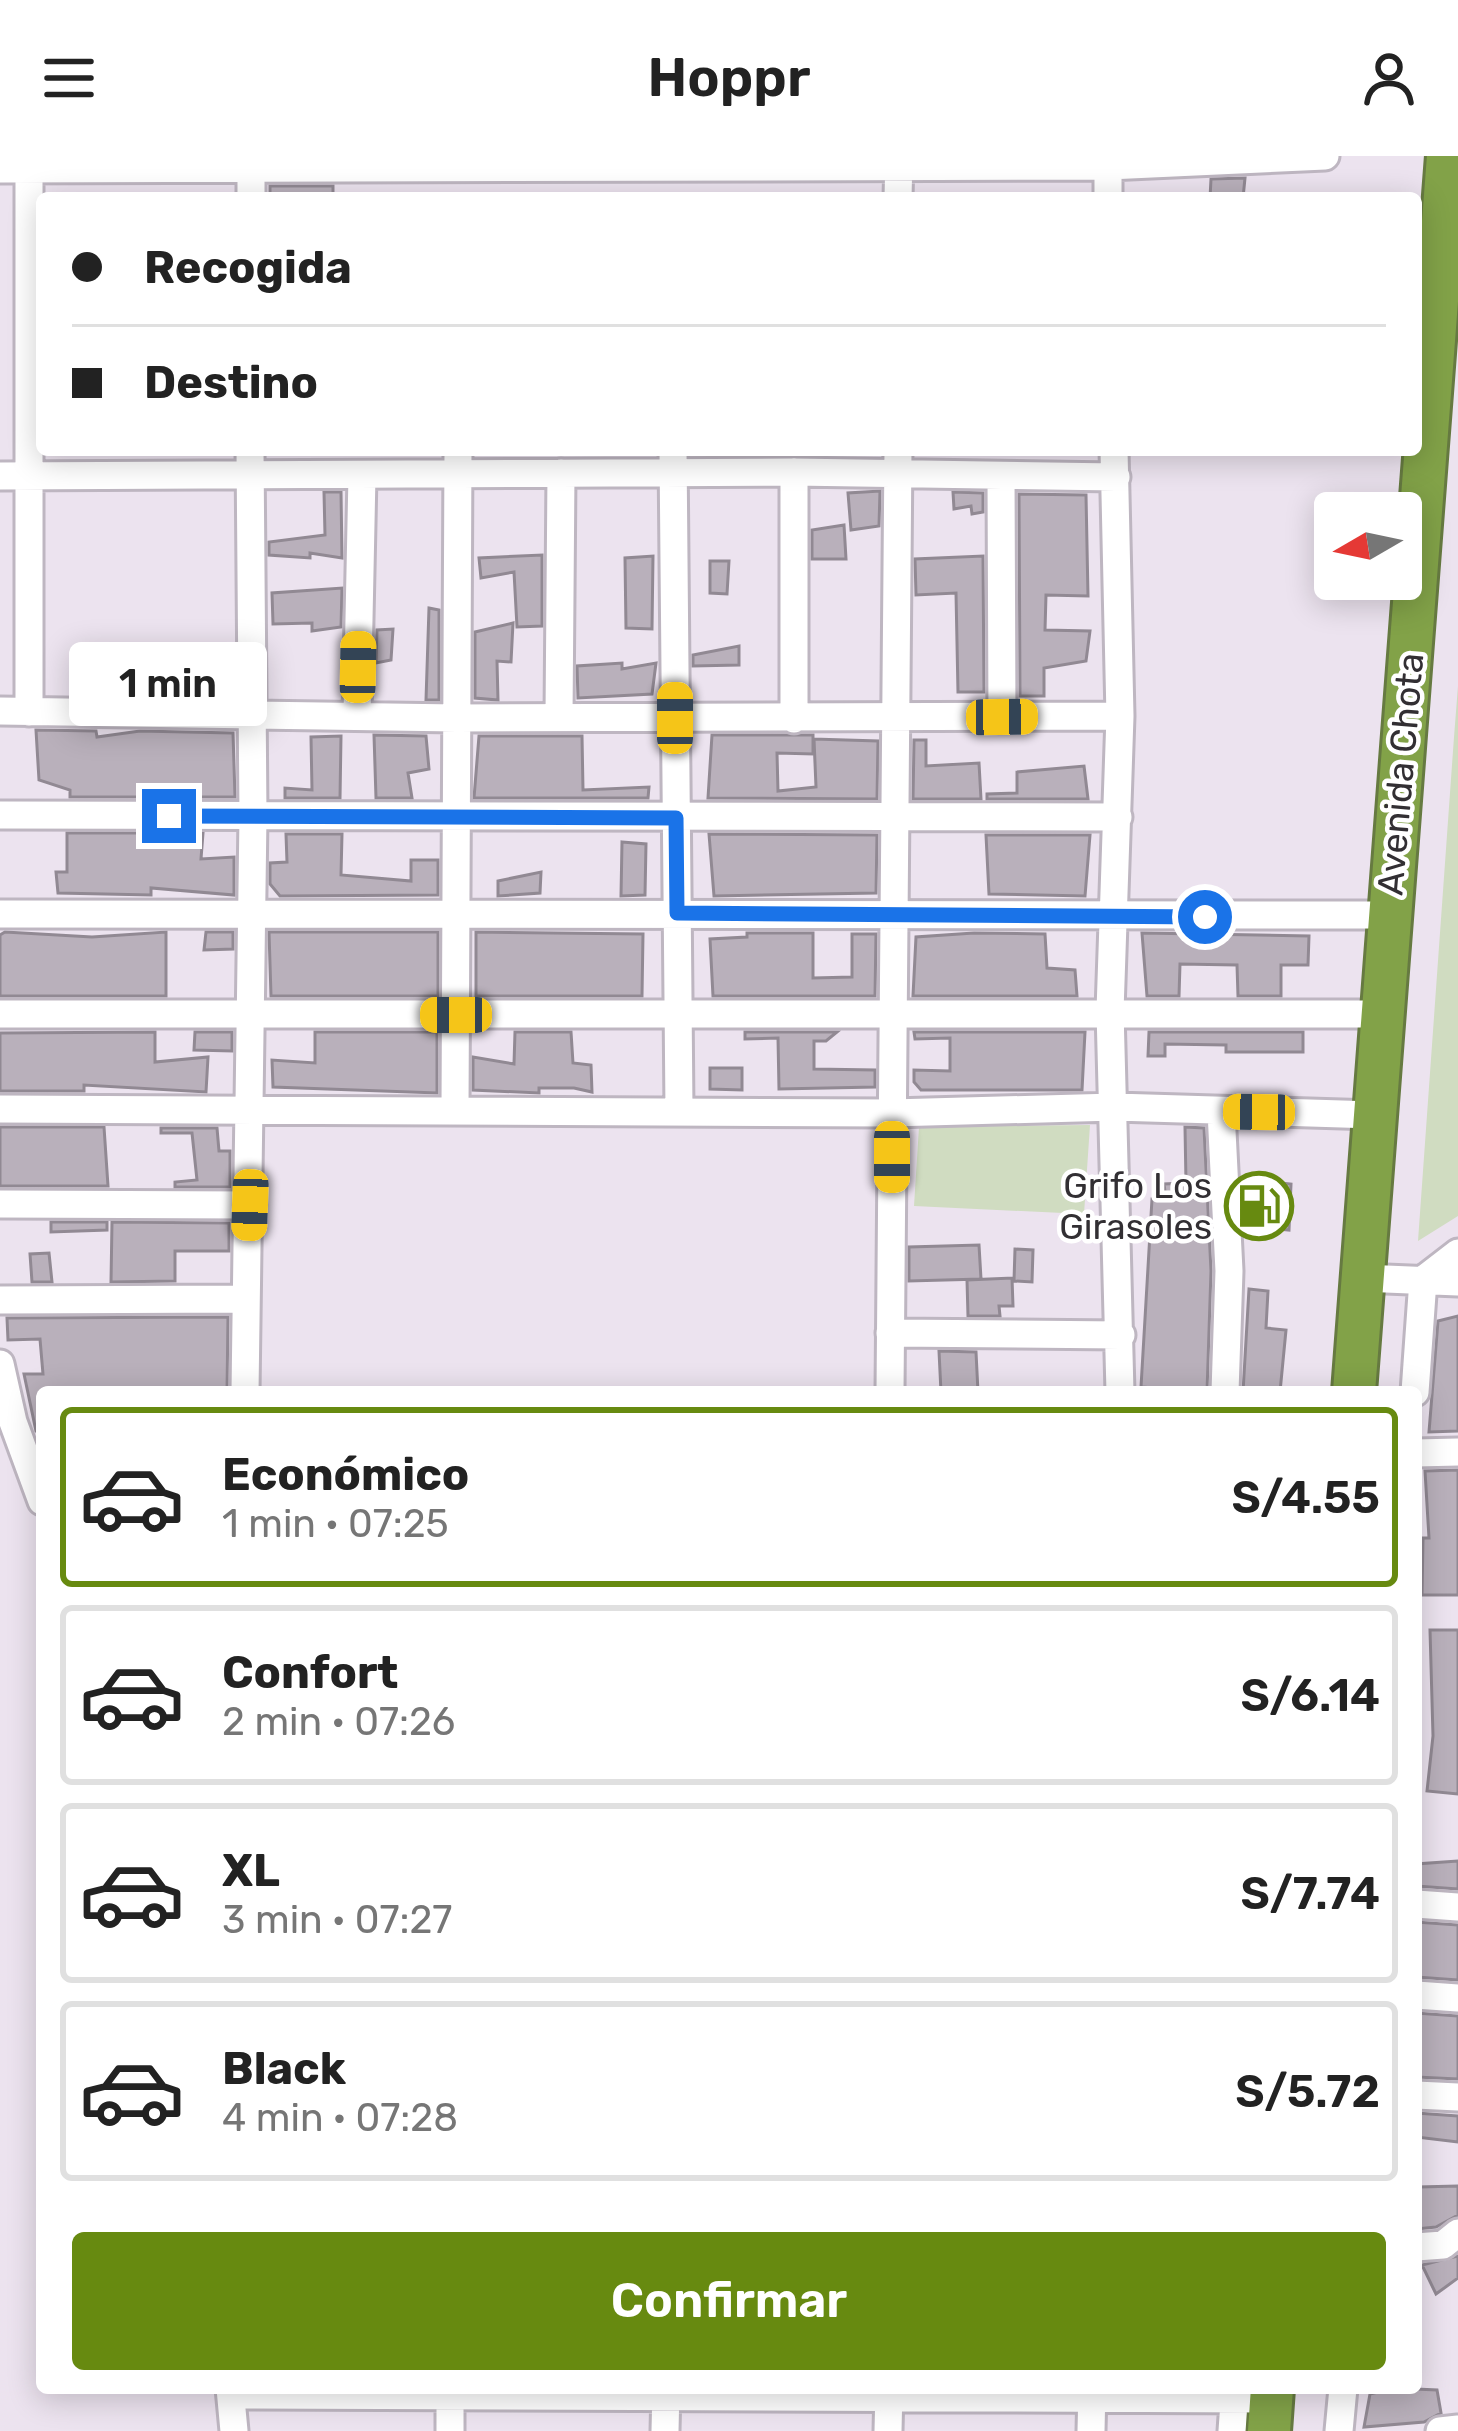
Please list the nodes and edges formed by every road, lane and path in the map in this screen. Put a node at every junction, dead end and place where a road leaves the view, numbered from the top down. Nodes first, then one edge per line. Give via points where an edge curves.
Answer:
1 (1325, 156) edge
2 (1448, 156) edge
3 (251, 161) edge
4 (899, 161) edge
5 (1108, 161) edge
6 (19, 165) edge
7 (459, 175) edge
8 (671, 175) edge
9 (250, 192) edge
10 (898, 192) edge
11 (1108, 192) edge
12 (0, 280) edge
13 (35, 280) edge
14 (1428, 283) edge
15 (0, 378) edge
16 (35, 378) edge
17 (1422, 380) edge
18 (1417, 456) edge
19 (458, 461) edge
20 (249, 462) edge
21 (673, 462) edge
22 (898, 462) edge
23 (1115, 463) edge
24 (561, 472) junction
25 (794, 472) junction
26 (362, 475) junction
27 (0, 476) edge
28 (29, 476) junction
29 (1001, 476) junction
30 (0, 606) edge
31 (29, 606) junction
32 (0, 711) edge
33 (29, 712) junction
34 (357, 715) junction
35 (251, 716) junction
36 (559, 716) junction
37 (1120, 716) junction
38 (1002, 717) junction
39 (457, 718) junction
40 (675, 718) junction
41 (794, 718) junction
42 (895, 719) junction
43 (0, 814) edge
44 (253, 816) junction
45 (456, 817) junction
46 (1118, 817) junction
47 (676, 818) junction
48 (898, 819) junction
49 (251, 913) junction
50 (677, 913) junction
51 (0, 914) edge
52 (898, 915) junction
53 (1389, 915) junction
54 (456, 917) junction
55 (1113, 918) junction
56 (1110, 1011) junction
57 (252, 1013) junction
58 (0, 1014) edge
59 (678, 1014) junction
60 (1382, 1014) junction
61 (456, 1015) junction
62 (894, 1016) junction
63 (250, 1107) junction
64 (1115, 1107) junction
65 (0, 1109) edge
66 (455, 1110) junction
67 (679, 1110) junction
68 (1221, 1111) junction
69 (892, 1114) junction
70 (1374, 1115) junction
71 (0, 1204) edge
72 (250, 1205) junction
73 (1458, 1253) edge
74 (1362, 1278) junction
75 (1423, 1280) junction
76 (1458, 1282) edge
77 (246, 1299) junction
78 (0, 1300) edge
79 (890, 1333) junction
80 (1121, 1335) junction
81 (0, 1364) edge
82 (245, 1386) edge
83 (890, 1386) edge
84 (1120, 1386) edge
85 (1225, 1386) edge
86 (1354, 1386) edge
87 (1415, 1386) edge
88 (13, 1422) junction
89 (36, 1422) edge
90 (1458, 1452) edge
91 (1422, 1453) edge
92 (36, 1485) edge
93 (1422, 1904) edge
94 (1458, 1907) edge
95 (1422, 1995) edge
96 (1458, 1998) edge
97 (1422, 2095) edge
98 (1458, 2097) edge
99 (1458, 2233) edge
100 (1422, 2247) edge
101 (231, 2394) edge
102 (450, 2394) edge
103 (666, 2394) edge
104 (888, 2394) edge
105 (1091, 2394) edge
106 (1342, 2394) edge
107 (1256, 2401) edge
108 (1458, 2429) edge
109 (234, 2431) edge
110 (449, 2431) edge
111 (665, 2431) edge
112 (888, 2431) edge
113 (1091, 2431) edge
114 (1232, 2431) edge
115 (1339, 2431) edge
116 (1440, 2431) edge

1 - 5 street
2 - 14 highway, Avenida Chota
3 - 6 street
3 - 7 street
3 - 9 street
4 - 5 street
4 - 8 street
4 - 10 street
5 - 11 street
6 - 13 street
7 - 8 street
12 - 13 street
13 - 16 street
14 - 17 highway, Avenida Chota
15 - 16 street
16 - 28 street
18 - 53 highway, Avenida Chota
19 - 24 street
19 - 26 street
19 - 39 street
20 - 26 street
20 - 28 street
20 - 35 street
21 - 24 street
21 - 25 street
21 - 40 street
22 - 25 street
22 - 29 street
22 - 42 street
23 - 29 street
23 - 37 street
24 - 36 street
25 - 41 street
26 - 34 street
27 - 28 street
28 - 31 street
29 - 38 street
30 - 31 street
31 - 33 street
32 - 33 street
33 - 35 street
34 - 35 street
34 - 39 street
35 - 44 street
36 - 39 street
36 - 40 street
37 - 38 street
37 - 46 street
38 - 42 street
39 - 45 street
40 - 41 street
40 - 47 street
41 - 42 street
42 - 48 street
43 - 44 street
44 - 45 street
44 - 49 street
45 - 47 street
45 - 54 street
46 - 48 street
46 - 55 street
47 - 48 street
47 - 50 street
48 - 52 street
49 - 51 street
49 - 54 street
49 - 57 street
50 - 52 street
50 - 54 street
50 - 59 street
52 - 55 street
52 - 62 street
53 - 55 street
53 - 60 highway, Avenida Chota
54 - 61 street
55 - 56 street
56 - 60 street
56 - 62 street
56 - 64 street
57 - 58 street
57 - 61 street
57 - 63 street
59 - 61 street
59 - 62 street
59 - 67 street
60 - 70 highway, Avenida Chota
61 - 66 street
62 - 69 street
63 - 65 street
63 - 66 street
63 - 72 street
64 - 68 street
64 - 69 street
64 - 80 street
66 - 67 street
67 - 69 street
68 - 70 street
68 - 85 street
69 - 79 street
70 - 74 highway, Avenida Chota
71 - 72 street
72 - 77 street
73 - 75 street
74 - 75 street
74 - 86 highway, Avenida Chota
75 - 76 street
75 - 87 street
77 - 78 street
77 - 82 street
79 - 80 street
79 - 83 street
80 - 84 street
81 - 88 street
88 - 89 street
88 - 92 street
90 - 91 street
93 - 94 street
95 - 96 street
97 - 98 street
99 - 100 street
101 - 109 street
102 - 110 street
103 - 111 street
104 - 105 street
104 - 112 street
105 - 107 street
105 - 113 street
106 - 115 street
107 - 114 street
108 - 116 street

